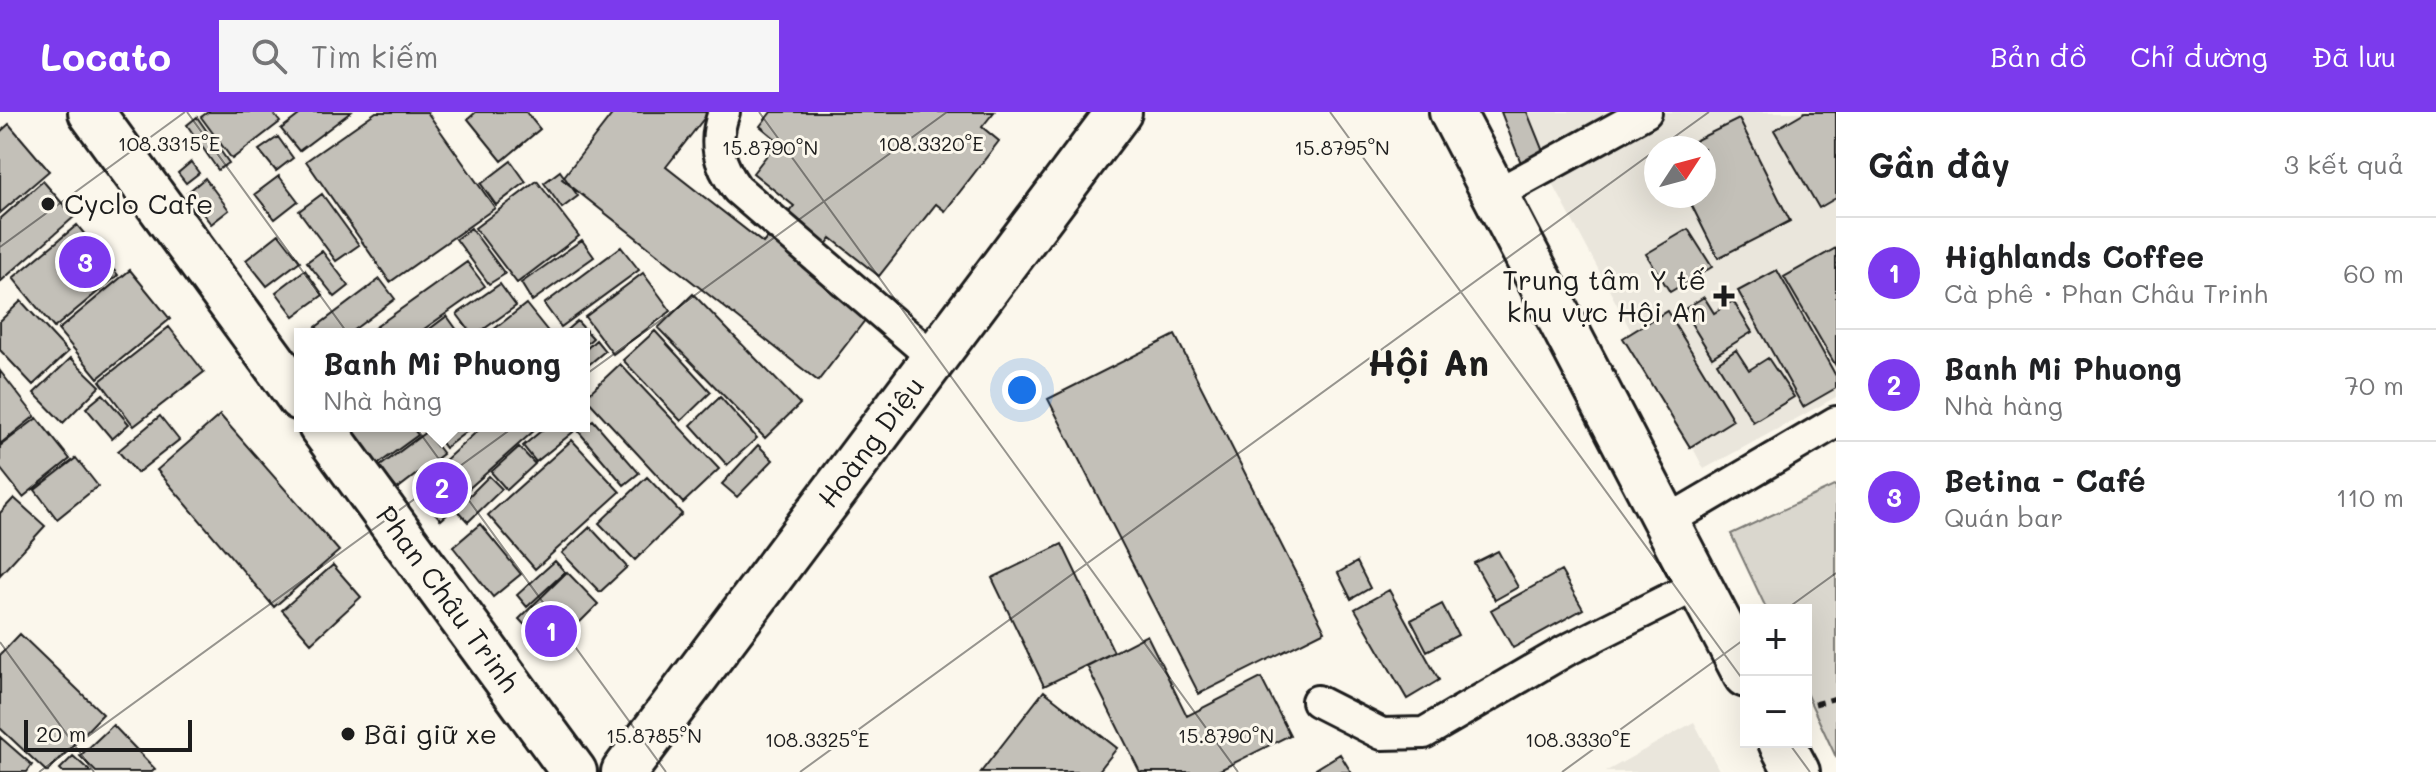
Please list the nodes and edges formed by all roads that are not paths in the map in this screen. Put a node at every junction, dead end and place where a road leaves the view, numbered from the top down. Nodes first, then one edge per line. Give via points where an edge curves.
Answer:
1 (91, 112) edge
2 (724, 112) edge
3 (1119, 112) edge
4 (1452, 112) edge
5 (1646, 112) edge
6 (1495, 195) junction
7 (934, 358) junction
8 (294, 390) edge
9 (1836, 422) edge
10 (325, 432) edge
11 (1666, 522) junction
12 (1699, 584) junction
13 (1740, 663) edge
14 (1317, 701) dead end
15 (1784, 748) edge
16 (574, 772) edge
17 (624, 772) edge
18 (1797, 772) edge

1 - 8 street
2 - 7 lane via 716,145 737,189
3 - 7 street, Hoàng Diệu
4 - 6 street
5 - 6 lane
6 - 11 street
7 - 17 street, Hoàng Diệu
9 - 11 lane
10 - 16 street, Phan Châu Trinh
11 - 12 street
12 - 13 street
12 - 14 lane via 1565,651 1424,733 1382,734
15 - 18 street

